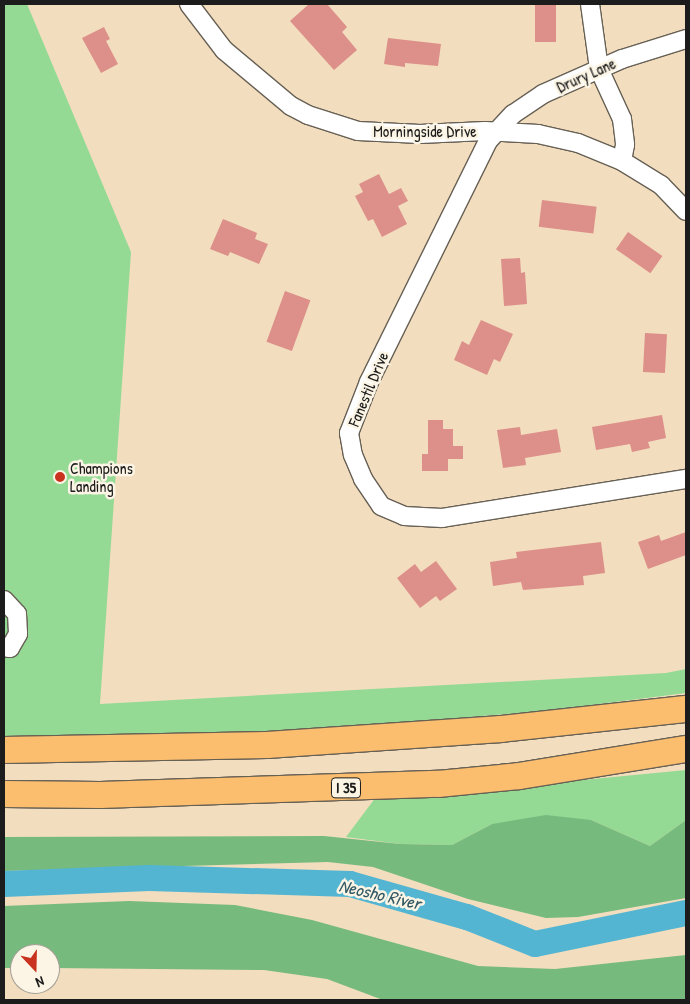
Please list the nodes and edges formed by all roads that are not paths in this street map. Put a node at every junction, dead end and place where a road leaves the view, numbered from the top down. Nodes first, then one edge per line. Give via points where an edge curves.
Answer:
1 (189, 4) edge
2 (590, 4) edge
3 (686, 38) edge
4 (599, 69) junction
5 (497, 131) junction
6 (622, 161) junction
7 (686, 211) edge
8 (686, 479) edge
9 (4, 600) edge
10 (4, 647) edge
11 (686, 709) edge
12 (686, 749) edge
13 (4, 750) edge
14 (4, 794) edge

1 - 5 street, Morningside Drive via 224,50 291,106 308,114 358,131 420,134
2 - 4 street
3 - 4 street, Drury Lane
4 - 5 street, Drury Lane via 543,94 513,114
4 - 6 street via 622,119 625,145
5 - 6 street, Morningside Drive via 538,134 578,143
5 - 8 street, Fanestil Drive via 488,141 369,382 349,433 353,455 363,479 381,506 404,516 442,518
6 - 7 street, Morningside Drive via 662,185
9 - 10 street via 17,614 18,634 10,648
11 - 13 highway via 500,729 267,745
12 - 14 highway, I 35 via 519,776 438,784 100,795

